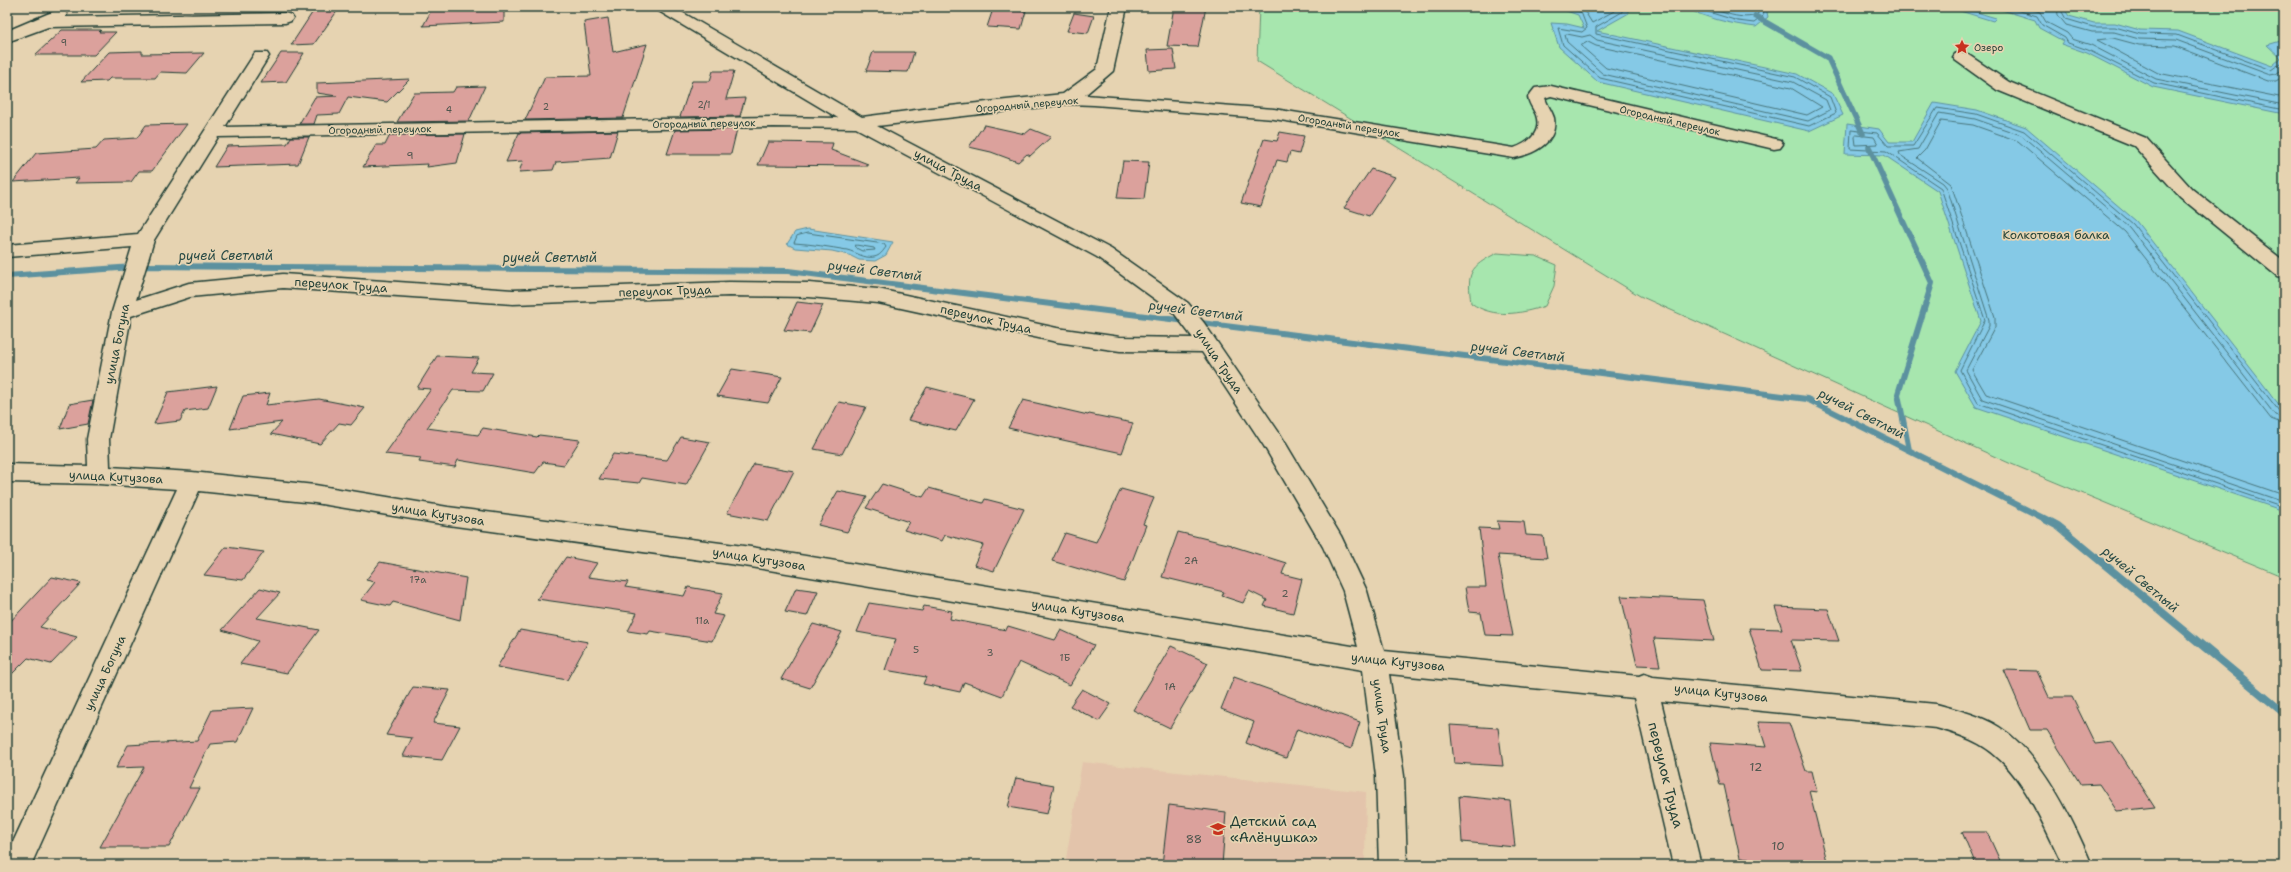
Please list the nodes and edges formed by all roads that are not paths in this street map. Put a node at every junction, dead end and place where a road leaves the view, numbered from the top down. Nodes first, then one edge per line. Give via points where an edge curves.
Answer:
1 (70, 7) edge
2 (662, 7) edge
3 (1118, 7) edge
4 (285, 18) dead end
5 (46, 22) junction
6 (7, 37) edge
7 (261, 56) dead end
8 (1961, 57) dead end
9 (1068, 99) junction
10 (859, 123) junction
11 (214, 132) junction
12 (1774, 144) dead end
13 (144, 240) junction
14 (7, 251) edge
15 (2284, 271) edge
16 (122, 312) junction
17 (1196, 328) junction
18 (7, 473) edge
19 (99, 475) junction
20 (192, 481) junction
21 (1374, 661) junction
22 (1644, 685) junction
23 (17, 865) edge
24 (1394, 865) edge
25 (1687, 865) edge
26 (2078, 865) edge

1 - 5 street
2 - 10 street, улица Труда
3 - 9 street via 1105,71
4 - 5 street
5 - 6 street
7 - 11 street, улица Богуна
8 - 15 street via 2004,86 2140,142 2186,193
9 - 10 street, Огородный переулок
9 - 12 street, Огородный переулок via 1274,114 1514,153 1534,148 1539,140 1546,125 1545,115 1537,104 1536,96 1541,92 1551,91
10 - 11 street, Огородный переулок via 766,122
10 - 17 street, улица Труда via 1104,253
11 - 13 street, улица Богуна
13 - 14 street
13 - 16 street, улица Богуна
16 - 17 street, переулок Труда via 189,290 283,281 514,297 729,289 809,290 878,296 1064,336 1120,344
16 - 19 street, улица Богуна via 98,439
17 - 21 street, улица Труда via 1272,440 1333,543 1355,591
18 - 19 street, улица Кутузова
19 - 20 street, улица Кутузова
20 - 21 street, улица Кутузова via 315,494 448,516 750,557
20 - 23 street, улица Богуна
21 - 22 street, улица Кутузова
21 - 24 street, улица Труда via 1390,776
22 - 25 street, переулок Труда
22 - 26 street, улица Кутузова via 1959,720 1982,730 2004,745 2022,762

